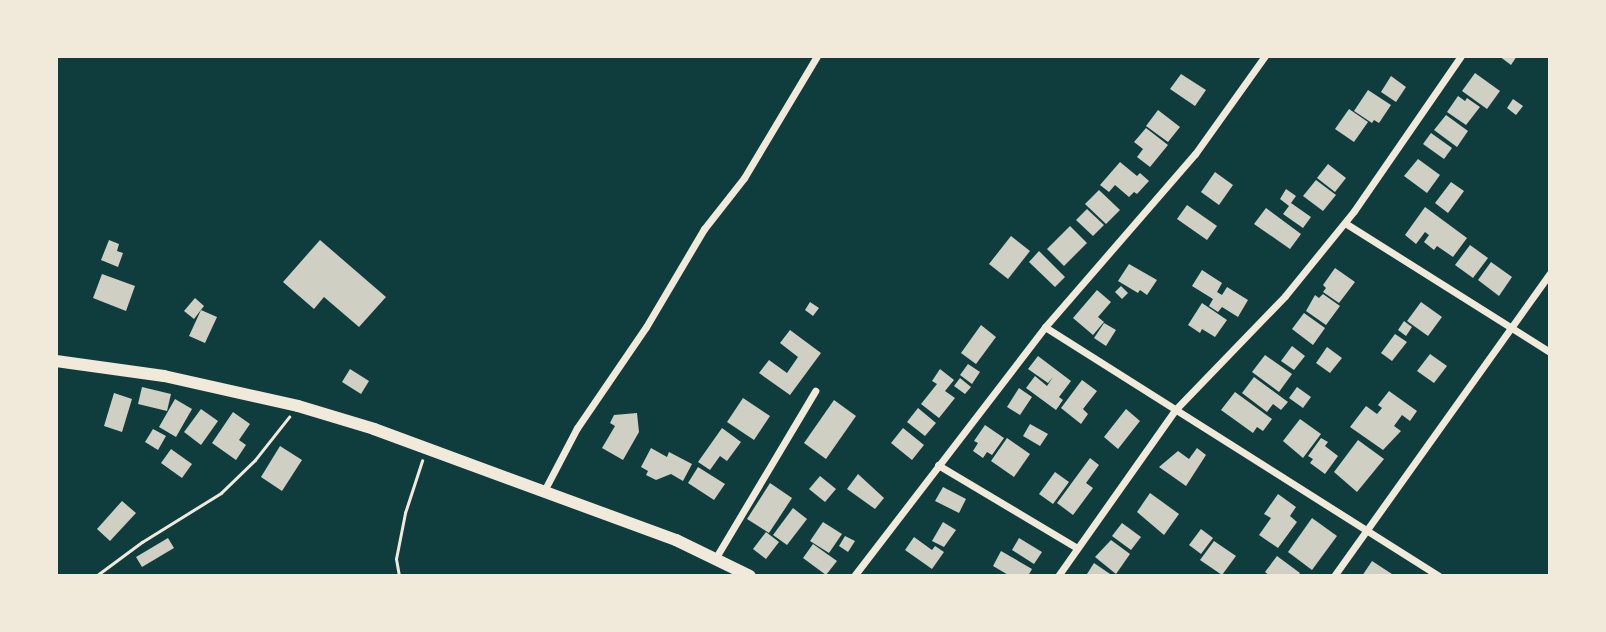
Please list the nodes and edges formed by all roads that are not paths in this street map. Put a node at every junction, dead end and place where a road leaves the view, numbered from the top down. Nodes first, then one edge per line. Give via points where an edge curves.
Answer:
1 (817, 56) edge
2 (1265, 56) edge
3 (1461, 56) edge
4 (1345, 223) junction
5 (1550, 273) edge
6 (1045, 327) junction
7 (1511, 328) junction
8 (1550, 352) edge
9 (56, 361) edge
10 (815, 391) dead end
11 (1175, 410) junction
12 (938, 465) junction
13 (544, 491) junction
14 (1366, 531) junction
15 (1077, 548) junction
16 (715, 559) junction
17 (750, 576) edge
18 (853, 576) edge
19 (1058, 576) edge
20 (1334, 576) edge
21 (1439, 576) edge

1 - 13 street via 744,178 704,229 622,365 577,428
2 - 6 street via 1195,154
3 - 4 street
4 - 7 street
4 - 11 street via 1285,296
5 - 7 street
6 - 11 street
6 - 12 street
7 - 8 street
7 - 14 street
9 - 13 main road via 164,376 298,406
10 - 16 street
11 - 14 street
11 - 15 street
12 - 15 street
12 - 18 street
13 - 16 main road
14 - 20 street
14 - 21 street
15 - 19 street
16 - 17 main road

